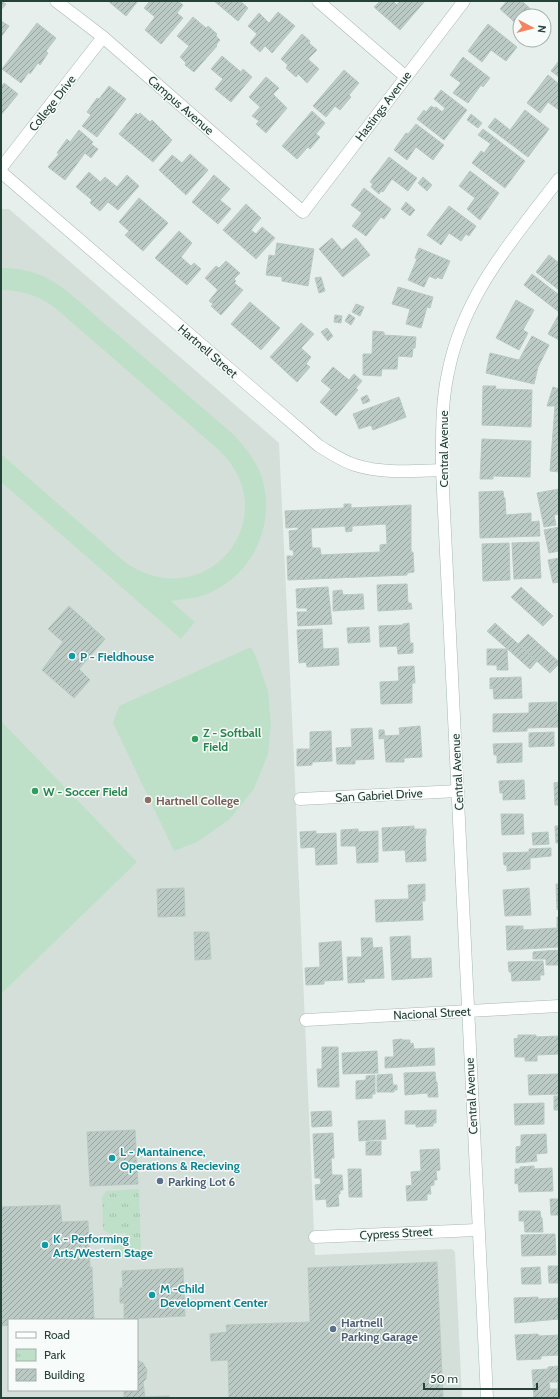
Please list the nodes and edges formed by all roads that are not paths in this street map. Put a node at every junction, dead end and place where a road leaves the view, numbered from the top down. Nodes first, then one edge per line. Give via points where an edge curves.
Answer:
1 (56, 1) edge
2 (318, 1) edge
3 (464, 1) edge
4 (103, 37) junction
5 (406, 77) junction
6 (1, 168) edge
7 (1, 172) edge
8 (559, 179) edge
9 (303, 212) joint
10 (442, 470) junction
11 (458, 791) junction
12 (300, 799) dead end
13 (559, 1006) edge
14 (468, 1011) junction
15 (306, 1020) dead end
16 (477, 1230) junction
17 (315, 1237) dead end
18 (487, 1398) edge

1 - 4 street, Campus Avenue
2 - 5 street
3 - 5 street, Hastings Avenue
4 - 6 street, College Drive
4 - 9 street, Campus Avenue
5 - 9 street, Hastings Avenue
7 - 10 street, Hartnell Street via 319,446 338,458 373,469
8 - 10 street, Central Avenue via 490,271 462,324 452,354 444,397
10 - 11 street, Central Avenue
11 - 12 street, San Gabriel Drive
11 - 14 street, Central Avenue
13 - 14 street, Nacional Street
14 - 15 street, Nacional Street
14 - 16 street, Central Avenue
16 - 17 street, Cypress Street
16 - 18 street, Central Avenue

